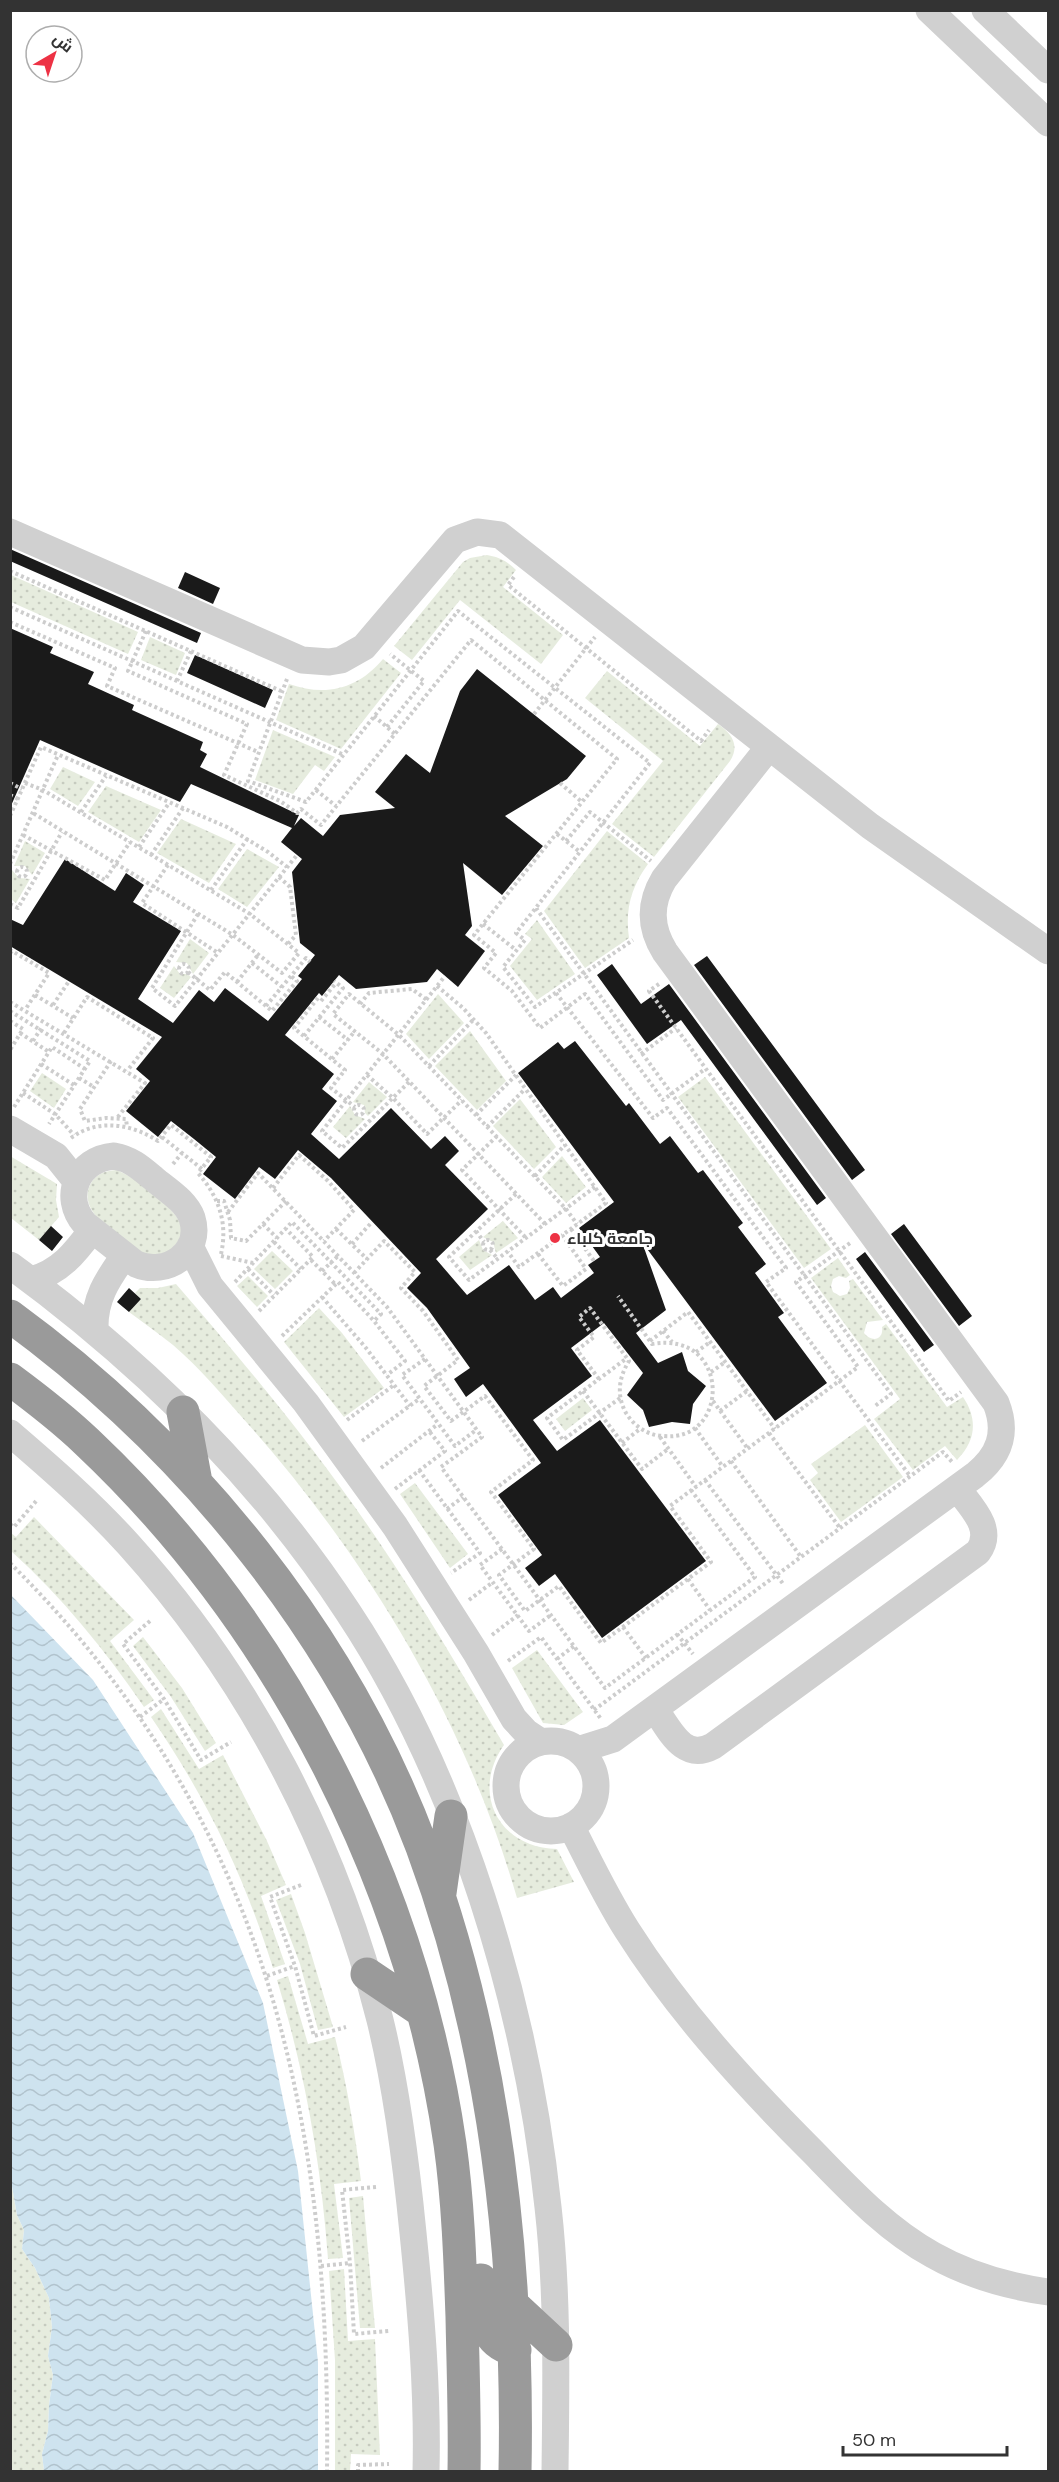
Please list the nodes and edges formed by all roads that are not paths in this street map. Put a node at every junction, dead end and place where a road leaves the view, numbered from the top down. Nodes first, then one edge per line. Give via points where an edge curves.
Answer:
1 (929, 10) edge
2 (985, 10) edge
3 (1048, 70) edge
4 (1048, 123) edge
5 (10, 532) edge
6 (769, 747) junction
7 (1048, 951) edge
8 (13, 1116) edge
9 (83, 1172) junction
10 (92, 1230) junction
11 (183, 1255) junction
12 (124, 1256) junction
13 (21, 1272) edge
14 (10, 1316) edge
15 (95, 1330) junction
16 (10, 1379) edge
17 (183, 1412) junction
18 (10, 1433) edge
19 (957, 1478) junction
20 (196, 1482) junction
21 (655, 1709) junction
22 (529, 1748) junction
23 (585, 1759) junction
24 (452, 1816) junction
25 (571, 1826) junction
26 (439, 1898) junction
27 (368, 1974) junction
28 (422, 2012) junction
29 (457, 2202) junction
30 (1048, 2292) edge
31 (513, 2306) junction
32 (556, 2345) junction
33 (515, 2350) junction
34 (426, 2472) edge
35 (464, 2472) edge
36 (514, 2472) edge
37 (555, 2472) edge

1 - 4 street
2 - 3 street
5 - 6 street via 302,660 316,662 341,660 364,647 446,548 455,540 489,532 510,542
6 - 7 street via 912,857
6 - 19 street via 664,879 654,900 655,933 664,952 989,1394 1003,1426 998,1449 984,1468
8 - 9 street via 56,1156
9 - 10 street via 73,1190 75,1208
9 - 11 street via 97,1159 123,1158 178,1199 189,1212 194,1229
10 - 12 street
10 - 13 street via 66,1263 50,1274
11 - 12 street via 160,1269 136,1264
11 - 22 street via 306,1403 395,1526 514,1719 526,1732
12 - 15 street via 101,1290
13 - 15 street
14 - 20 highway via 101,1389
15 - 17 street
16 - 28 highway via 86,1441 129,1485 183,1546 253,1641 341,1794 398,1931
17 - 20 highway
17 - 24 street via 284,1522 350,1614 406,1713
18 - 27 street via 66,1481 129,1545 226,1671 305,1809 337,1883
19 - 21 street
19 - 21 street via 984,1527 984,1540 978,1552 713,1746 699,1752 686,1748
20 - 26 highway via 282,1590 346,1688 399,1793
21 - 23 street via 605,1724
22 - 23 street via 560,1742
22 - 25 street via 507,1774 512,1807 527,1824 549,1831
23 - 25 street via 596,1778 595,1797 586,1815
24 - 26 highway
24 - 32 street via 496,1944 529,2076 549,2209
25 - 30 street via 627,1930 687,2013 764,2103 862,2202 908,2240 955,2266 1004,2285
26 - 31 highway via 487,2089 506,2212
27 - 28 highway
27 - 34 street via 390,2068 410,2202 424,2368
28 - 29 highway via 440,2087
29 - 33 highway via 478,2253 487,2330 498,2344
29 - 35 highway
31 - 32 highway
31 - 33 highway
32 - 37 street
33 - 36 highway

